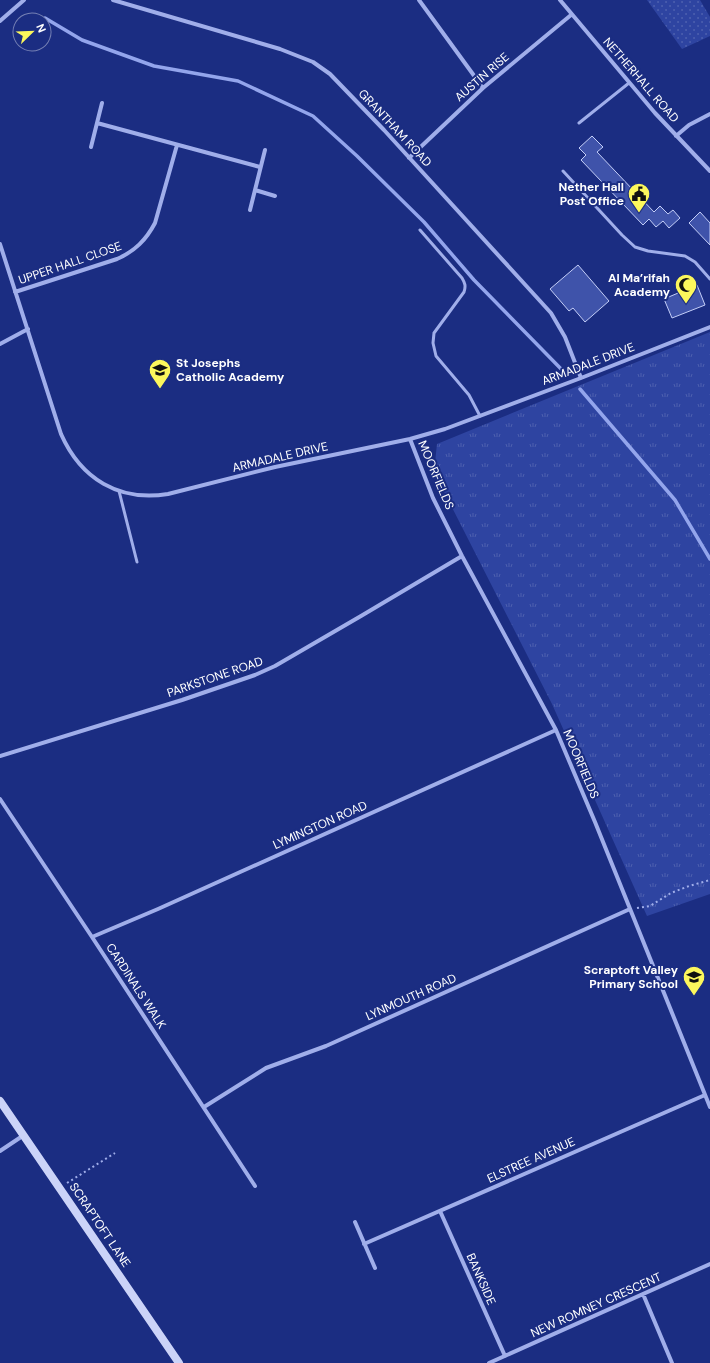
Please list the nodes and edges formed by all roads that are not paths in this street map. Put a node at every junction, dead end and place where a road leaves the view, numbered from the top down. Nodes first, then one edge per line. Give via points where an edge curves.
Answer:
1 (24, 0) edge
2 (113, 0) edge
3 (419, 0) edge
4 (560, 0) edge
5 (571, 15) junction
6 (0, 21) edge
7 (629, 83) junction
8 (483, 88) junction
9 (102, 103) dead end
10 (710, 114) edge
11 (97, 123) junction
12 (579, 123) dead end
13 (676, 136) junction
14 (177, 145) junction
15 (91, 147) dead end
16 (265, 150) dead end
17 (408, 158) junction
18 (260, 167) junction
19 (562, 171) dead end
20 (710, 171) edge
21 (255, 190) junction
22 (275, 196) dead end
23 (250, 210) dead end
24 (420, 230) dead end
25 (0, 244) edge
26 (710, 279) edge
27 (15, 292) junction
28 (710, 327) edge
29 (28, 329) junction
30 (0, 344) edge
31 (581, 378) junction
32 (480, 416) junction
33 (410, 439) junction
34 (119, 491) junction
35 (462, 556) junction
36 (137, 562) dead end
37 (556, 730) junction
38 (0, 756) edge
39 (0, 799) edge
40 (630, 909) junction
41 (92, 936) junction
42 (705, 1095) junction
43 (0, 1101) edge
44 (204, 1107) junction
45 (710, 1107) edge
46 (24, 1135) junction
47 (0, 1151) edge
48 (255, 1186) dead end
49 (440, 1211) junction
50 (354, 1222) dead end
51 (364, 1244) junction
52 (710, 1264) edge
53 (375, 1268) dead end
54 (643, 1294) junction
55 (505, 1356) junction
56 (179, 1363) edge
57 (489, 1363) edge
58 (672, 1363) edge

1 - 6 street
2 - 17 street, GRANTHAM ROAD via 280,49 313,62 337,81
3 - 8 street
4 - 5 street, NETHERHALL ROAD
5 - 7 street, NETHERHALL ROAD
5 - 8 street, AUSTIN RISE
7 - 12 lane
7 - 13 street, NETHERHALL ROAD
8 - 17 street, AUSTIN RISE
9 - 11 street
10 - 13 street via 689,125
11 - 14 street
11 - 15 street
13 - 20 street, NETHERHALL ROAD
14 - 18 street
14 - 27 street, UPPER HALL CLOSE via 156,223 139,246 117,259
16 - 18 street
17 - 31 street, GRANTHAM ROAD via 551,313 565,337
18 - 21 street
19 - 26 lane via 635,247 685,256 695,262
21 - 22 street
21 - 23 street
24 - 32 lane via 464,283 464,292 434,333 433,343 436,356 469,395
25 - 27 street, ARMADALE DRIVE
27 - 29 street, ARMADALE DRIVE
28 - 31 street, ARMADALE DRIVE
29 - 30 street
29 - 34 street, ARMADALE DRIVE via 66,446 91,476
31 - 32 street, ARMADALE DRIVE
32 - 33 street, ARMADALE DRIVE
33 - 34 street, ARMADALE DRIVE via 275,467 168,494 153,496
33 - 35 street, MOORFIELDS via 433,498
34 - 36 lane
35 - 37 street, MOORFIELDS
35 - 38 street, PARKSTONE ROAD via 275,666 255,675
37 - 40 street, MOORFIELDS
37 - 41 street, LYMINGTON ROAD via 158,909
39 - 41 street, CARDINALS WALK
40 - 42 street, MOORFIELDS
40 - 44 street, LYNMOUTH ROAD via 326,1046 266,1068
41 - 44 street, CARDINALS WALK
42 - 45 street, MOORFIELDS
42 - 49 street, ELSTREE AVENUE
43 - 46 street, SCRAPTOFT LANE
44 - 48 street, CARDINALS WALK
46 - 47 street
46 - 56 street, SCRAPTOFT LANE
49 - 51 street, ELSTREE AVENUE
49 - 55 street, BANKSIDE
50 - 51 street
51 - 53 street
52 - 54 street, NEW ROMNEY CRESCENT
54 - 55 street, NEW ROMNEY CRESCENT
54 - 58 street
55 - 57 street, NEW ROMNEY CRESCENT

